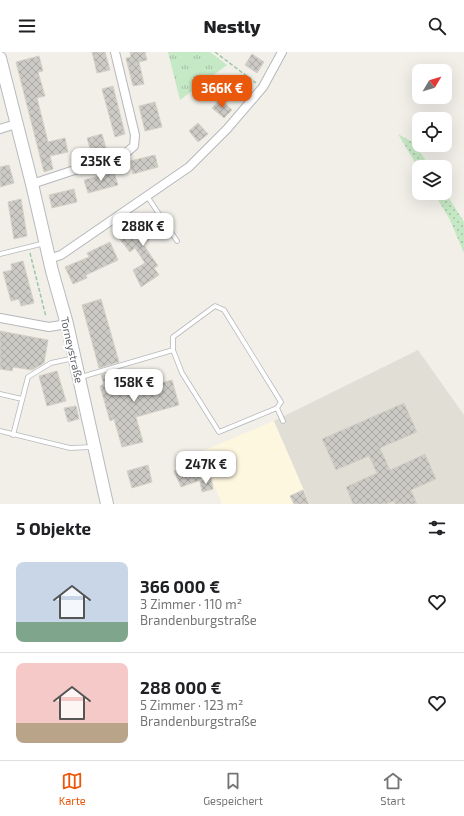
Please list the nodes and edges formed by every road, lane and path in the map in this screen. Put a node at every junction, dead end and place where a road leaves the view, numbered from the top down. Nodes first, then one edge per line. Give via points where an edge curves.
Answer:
1 (115, 52) edge
2 (215, 52) edge
3 (282, 52) edge
4 (0, 58) edge
5 (263, 87) junction
6 (16, 124) junction
7 (0, 128) edge
8 (32, 184) junction
9 (147, 196) junction
10 (177, 241) dead end
11 (46, 243) junction
12 (29, 247) junction
13 (0, 254) edge
14 (50, 259) junction
15 (0, 318) edge
16 (67, 324) junction
17 (49, 327) junction
18 (172, 350) junction
19 (74, 358) junction
20 (79, 378) junction
21 (0, 394) edge
22 (22, 398) junction
23 (277, 408) junction
24 (283, 421) dead end
25 (0, 431) edge
26 (13, 435) junction
27 (94, 447) junction
28 (107, 504) edge

1 - 8 street via 135,135 134,146 126,152
2 - 5 path
3 - 5 street
4 - 6 street, Torneystraße
5 - 9 street via 227,129 189,167
6 - 7 street
6 - 8 street, Torneystraße
8 - 11 street, Torneystraße
9 - 10 lane
9 - 14 street via 61,255
11 - 12 lane
11 - 14 street, Torneystraße
12 - 13 lane
12 - 17 path
14 - 16 street, Torneystraße
15 - 17 street
16 - 17 street
16 - 19 street, Torneystraße
18 - 20 lane
18 - 23 lane via 182,373 219,432
18 - 23 lane via 173,337 215,306 224,310 281,402
19 - 20 street, Torneystraße
19 - 22 lane via 51,363 28,377
20 - 27 street, Torneystraße
21 - 22 lane
22 - 26 lane
23 - 24 lane
25 - 26 lane
26 - 27 lane via 70,448
27 - 28 street, Torneystraße

